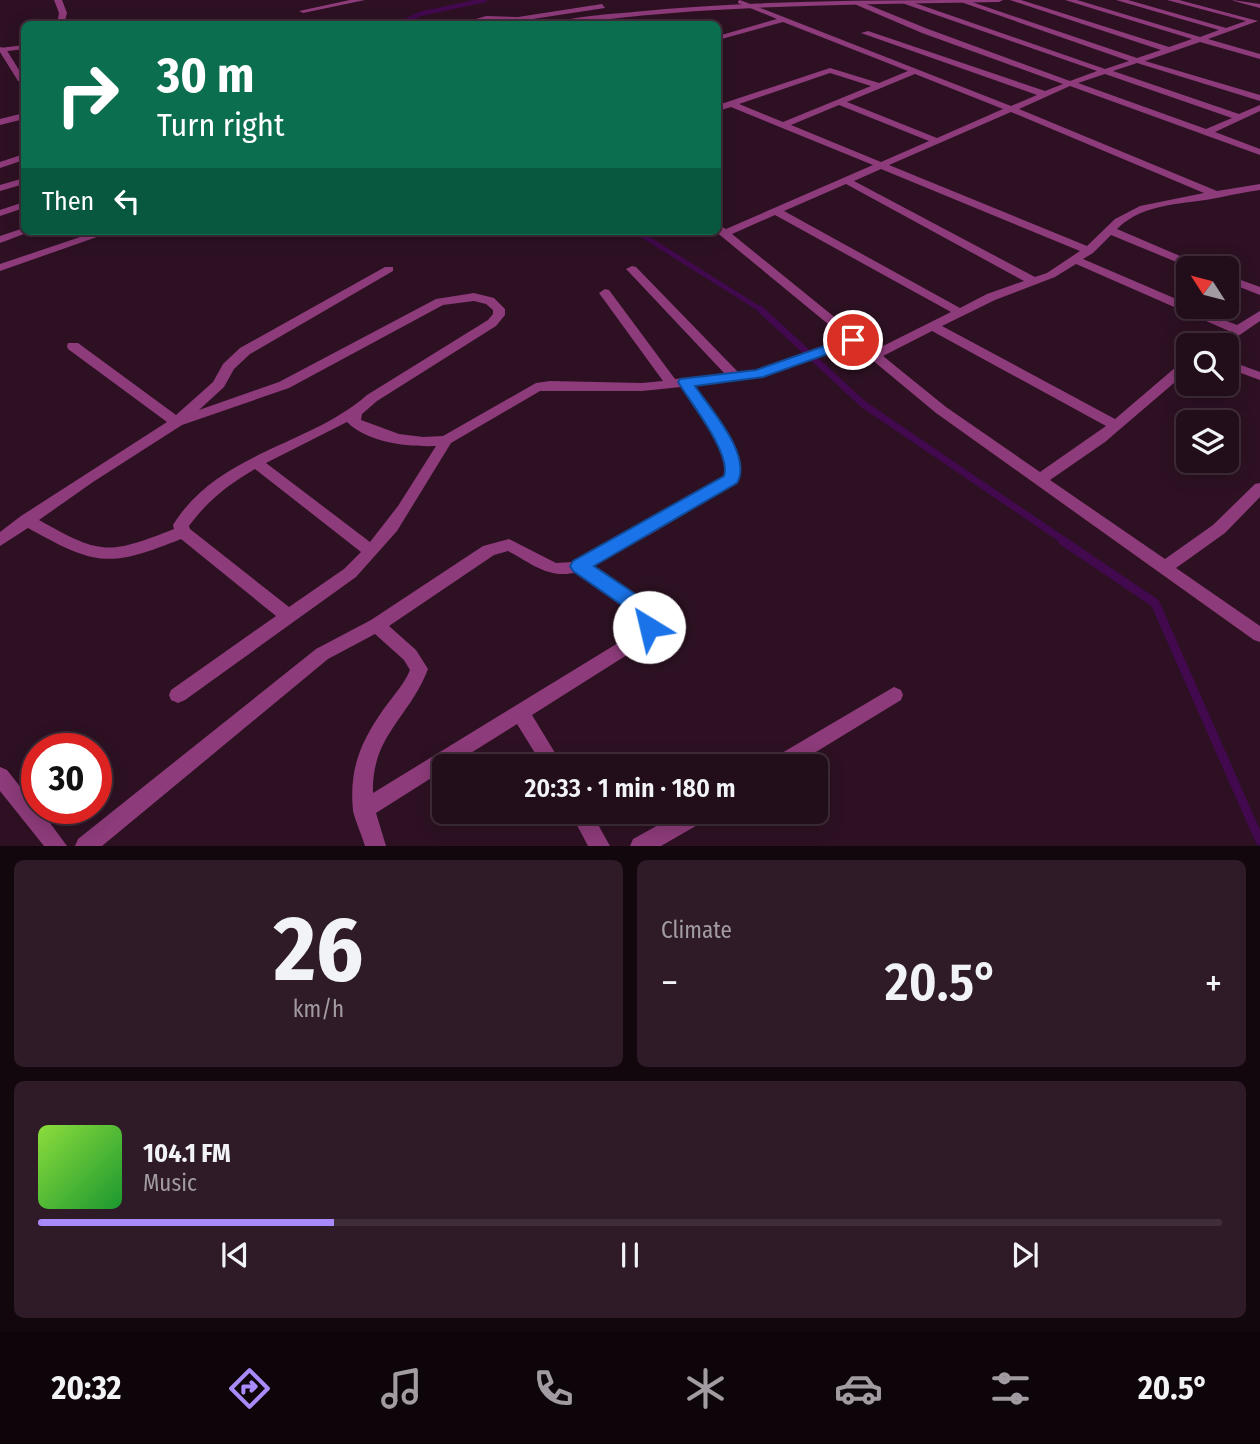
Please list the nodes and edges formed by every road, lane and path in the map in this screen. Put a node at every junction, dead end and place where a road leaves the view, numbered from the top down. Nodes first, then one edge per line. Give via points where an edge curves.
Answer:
1 (58, 0) edge
2 (296, 0) edge
3 (361, 0) edge
4 (999, 0) edge
5 (1014, 0) edge
6 (1069, 0) edge
7 (1120, 0) edge
8 (1171, 0) edge
9 (1236, 0) edge
10 (743, 1) edge
11 (959, 1) edge
12 (856, 3) junction
13 (906, 3) junction
14 (614, 5) dead end
15 (635, 5) dead end
16 (673, 5) junction
17 (1260, 6) edge
18 (303, 11) junction
19 (520, 19) junction
20 (783, 20) junction
21 (62, 21) edge
22 (304, 21) edge
23 (429, 21) edge
24 (473, 21) joint
25 (524, 21) edge
26 (571, 21) edge
27 (1256, 22) edge
28 (921, 29) junction
29 (1226, 30) junction
30 (865, 33) dead end
31 (910, 33) dead end
32 (721, 36) edge
33 (899, 37) dead end
34 (1200, 40) junction
35 (888, 41) junction
36 (21, 47) edge
37 (1, 49) edge
38 (1170, 50) junction
39 (862, 52) junction
40 (1260, 57) edge
41 (1138, 61) junction
42 (1106, 71) junction
43 (914, 72) junction
44 (21, 79) edge
45 (1071, 83) junction
46 (879, 86) junction
47 (1044, 94) junction
48 (1260, 98) edge
49 (839, 102) junction
50 (732, 104) junction
51 (721, 107) edge
52 (1010, 108) junction
53 (1260, 108) edge
54 (21, 117) edge
55 (1239, 117) junction
56 (0, 122) edge
57 (783, 125) junction
58 (1206, 133) junction
59 (937, 141) junction
60 (1260, 152) edge
61 (21, 158) edge
62 (0, 164) edge
63 (884, 164) junction
64 (846, 180) junction
65 (21, 182) edge
66 (1260, 187) edge
67 (0, 188) edge
68 (1218, 195) junction
69 (21, 206) edge
70 (776, 211) junction
71 (0, 213) edge
72 (721, 230) edge
73 (1109, 230) junction
74 (21, 233) edge
75 (97, 235) edge
76 (0, 240) edge
77 (1089, 251) junction
78 (1176, 257) edge
79 (1075, 260) junction
80 (0, 268) edge
81 (389, 269) dead end
82 (632, 269) dead end
83 (1035, 282) junction
84 (1239, 283) edge
85 (1260, 291) edge
86 (605, 293) dead end
87 (959, 312) junction
88 (1260, 315) edge
89 (932, 326) junction
90 (1238, 330) junction
91 (1234, 333) edge
92 (853, 340) junction
93 (73, 346) dead end
94 (873, 356) junction
95 (1239, 368) edge
96 (1176, 375) edge
97 (1260, 376) edge
98 (735, 377) junction
99 (678, 383) junction
100 (355, 413) junction
101 (177, 422) junction
102 (1115, 425) junction
103 (446, 440) junction
104 (257, 463) junction
105 (1040, 480) junction
106 (1260, 488) edge
107 (27, 520) junction
108 (183, 532) junction
109 (0, 540) edge
110 (371, 552) junction
111 (579, 566) junction
112 (1164, 568) junction
113 (289, 617) junction
114 (377, 625) junction
115 (1260, 635) edge
116 (178, 695) dead end
117 (894, 695) dead end
118 (520, 712) junction
119 (546, 754) edge
120 (797, 754) edge
121 (0, 776) edge
122 (363, 810) junction
123 (587, 824) edge
124 (679, 824) edge
125 (57, 845) edge
126 (85, 845) edge
127 (376, 845) edge
128 (600, 845) edge
129 (640, 845) edge

1 - 21 street
2 - 18 street
3 - 18 street
4 - 11 street
5 - 38 street
6 - 34 street
7 - 29 street
8 - 27 street
9 - 17 street
10 - 12 street
10 - 16 street
10 - 20 street
11 - 13 street
11 - 41 street
12 - 13 street
12 - 28 street
13 - 42 street
14 - 19 street
15 - 16 street
16 - 26 street
18 - 22 street
19 - 24 street
19 - 25 street
20 - 32 street
20 - 39 street
23 - 24 street
27 - 29 street
28 - 31 street
28 - 45 street
29 - 34 street
30 - 35 street
33 - 35 street
34 - 38 street
34 - 40 street
35 - 39 street
35 - 47 street
36 - 37 street
37 - 44 street
38 - 41 street
39 - 43 street
41 - 42 street
41 - 48 street
42 - 45 street
42 - 55 street
43 - 46 street
43 - 52 street
45 - 47 street
45 - 58 street
46 - 49 street
46 - 50 street via 830,70
47 - 52 street
49 - 57 street
49 - 59 street
50 - 51 street
50 - 57 street
52 - 59 street
52 - 68 street
53 - 55 street
54 - 56 street
55 - 58 street
57 - 63 street
58 - 60 street
59 - 63 street
61 - 62 street
63 - 64 street
63 - 77 street
64 - 70 street
64 - 83 street
65 - 67 street
66 - 68 street
68 - 73 street via 1144,208
69 - 71 street
70 - 72 street
70 - 87 street
72 - 92 street
73 - 77 street
73 - 78 street
74 - 76 street
75 - 80 street
77 - 79 street
79 - 83 street
79 - 90 street
81 - 101 street via 245,351 219,384
82 - 98 street
83 - 87 street
84 - 85 street
86 - 99 street
87 - 89 street
88 - 90 street
89 - 94 street
89 - 102 street
90 - 91 street
92 - 94 street
92 - 98 street via 758,374
93 - 101 street
94 - 105 street
95 - 97 street
96 - 102 street
98 - 99 street
99 - 103 street via 536,387
99 - 111 street via 728,448 735,472 731,479
100 - 101 street via 492,323 499,309 474,297 440,302 284,385
100 - 103 street via 354,422 366,429 414,442
100 - 104 street
101 - 107 street
102 - 105 street
103 - 110 street via 414,496
104 - 108 street via 201,499 181,524
104 - 110 street
105 - 112 street
106 - 112 street via 1219,529
107 - 108 street via 101,554 133,550
107 - 109 street
108 - 113 street
110 - 113 street
111 - 114 street via 555,569 501,545
111 - 118 street via 640,608 649,627
112 - 115 street
113 - 116 street
114 - 122 street via 419,668 413,688 373,738 361,774
114 - 126 street via 322,654
117 - 120 street
118 - 119 street
118 - 122 street
121 - 125 street
122 - 127 street
123 - 128 street
124 - 129 street

